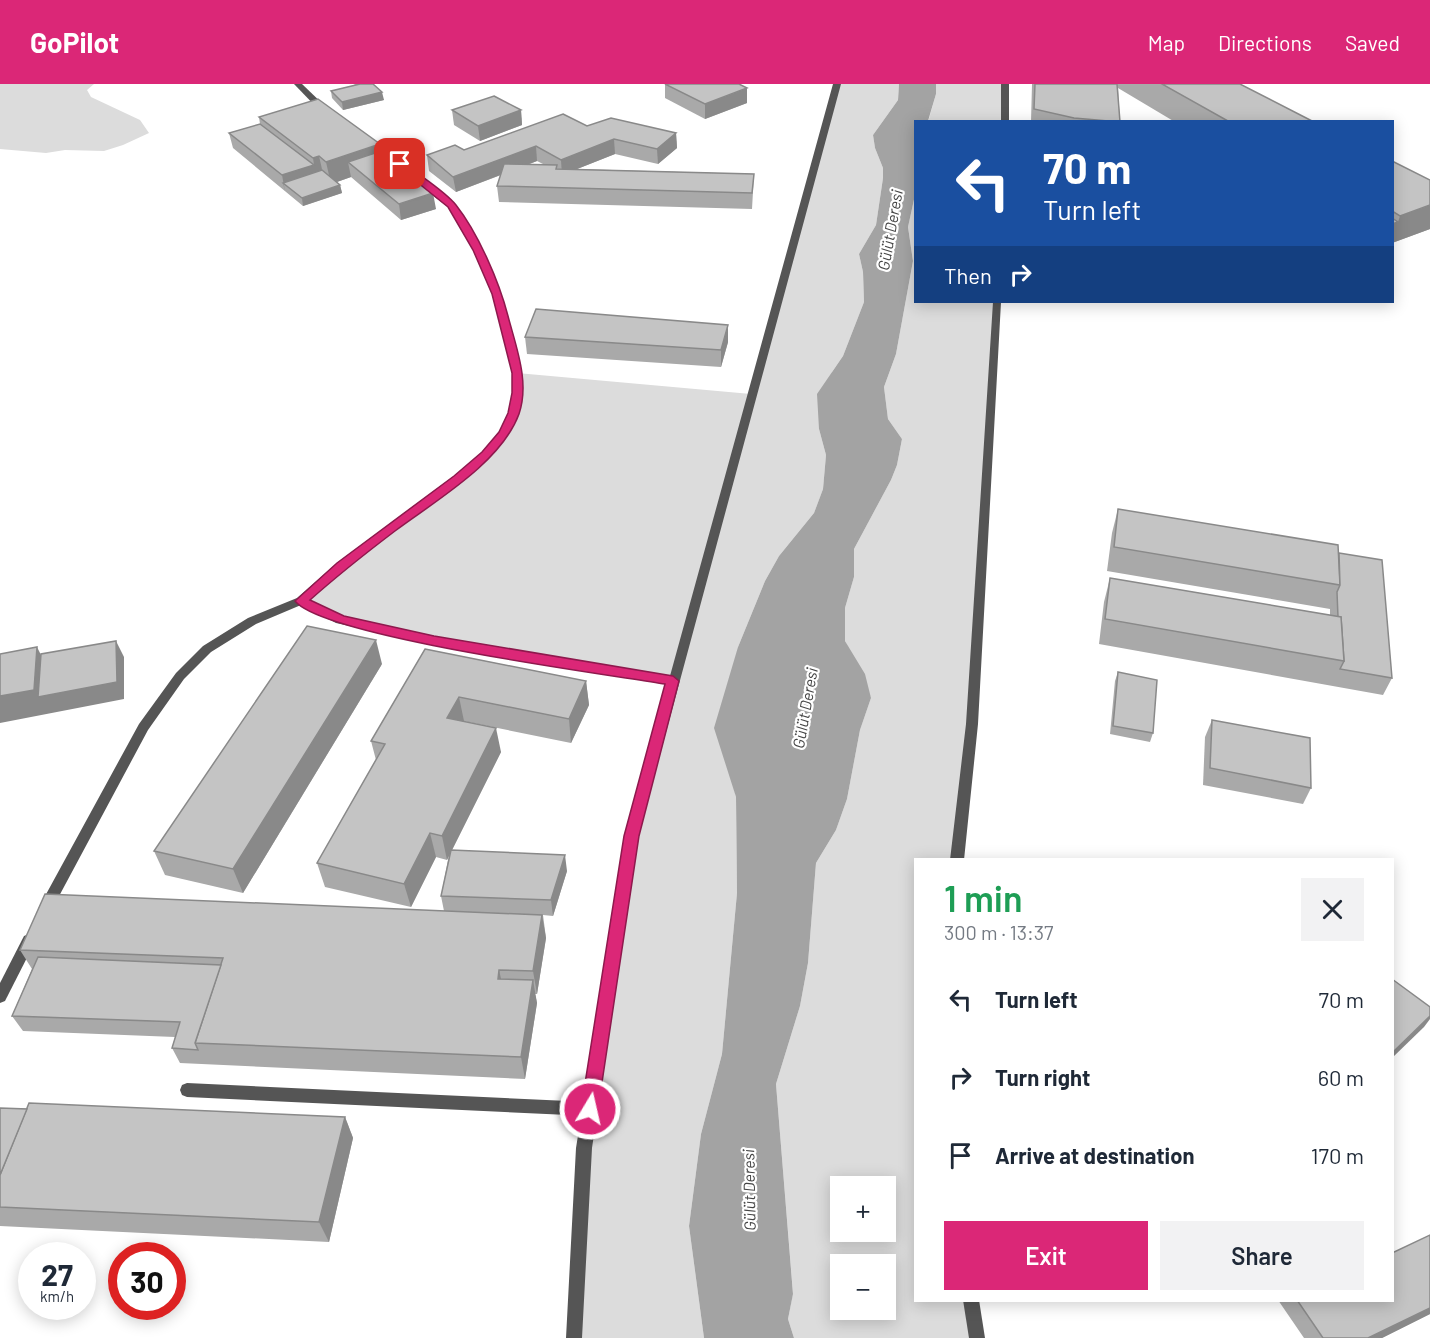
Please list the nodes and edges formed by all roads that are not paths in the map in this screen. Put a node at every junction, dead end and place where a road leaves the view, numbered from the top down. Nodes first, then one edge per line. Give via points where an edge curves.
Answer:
1 (298, 84) edge
2 (837, 84) edge
3 (1005, 84) edge
4 (332, 117) edge
5 (1005, 120) edge
6 (361, 137) edge
7 (997, 303) edge
8 (301, 601) junction
9 (673, 681) junction
10 (957, 858) edge
11 (0, 997) edge
12 (187, 1090) dead end
13 (590, 1109) junction
14 (971, 1302) edge
15 (574, 1338) edge
16 (977, 1338) edge

1 - 4 street
2 - 9 street
3 - 5 street
6 - 8 street via 452,206 497,294 517,373 518,393 504,433 486,455
7 - 10 street via 972,724
8 - 9 street via 340,620 434,641
8 - 11 street via 252,621 207,649 180,676 143,727
9 - 13 street via 632,836
12 - 13 street
13 - 15 street via 584,1148
14 - 16 street

